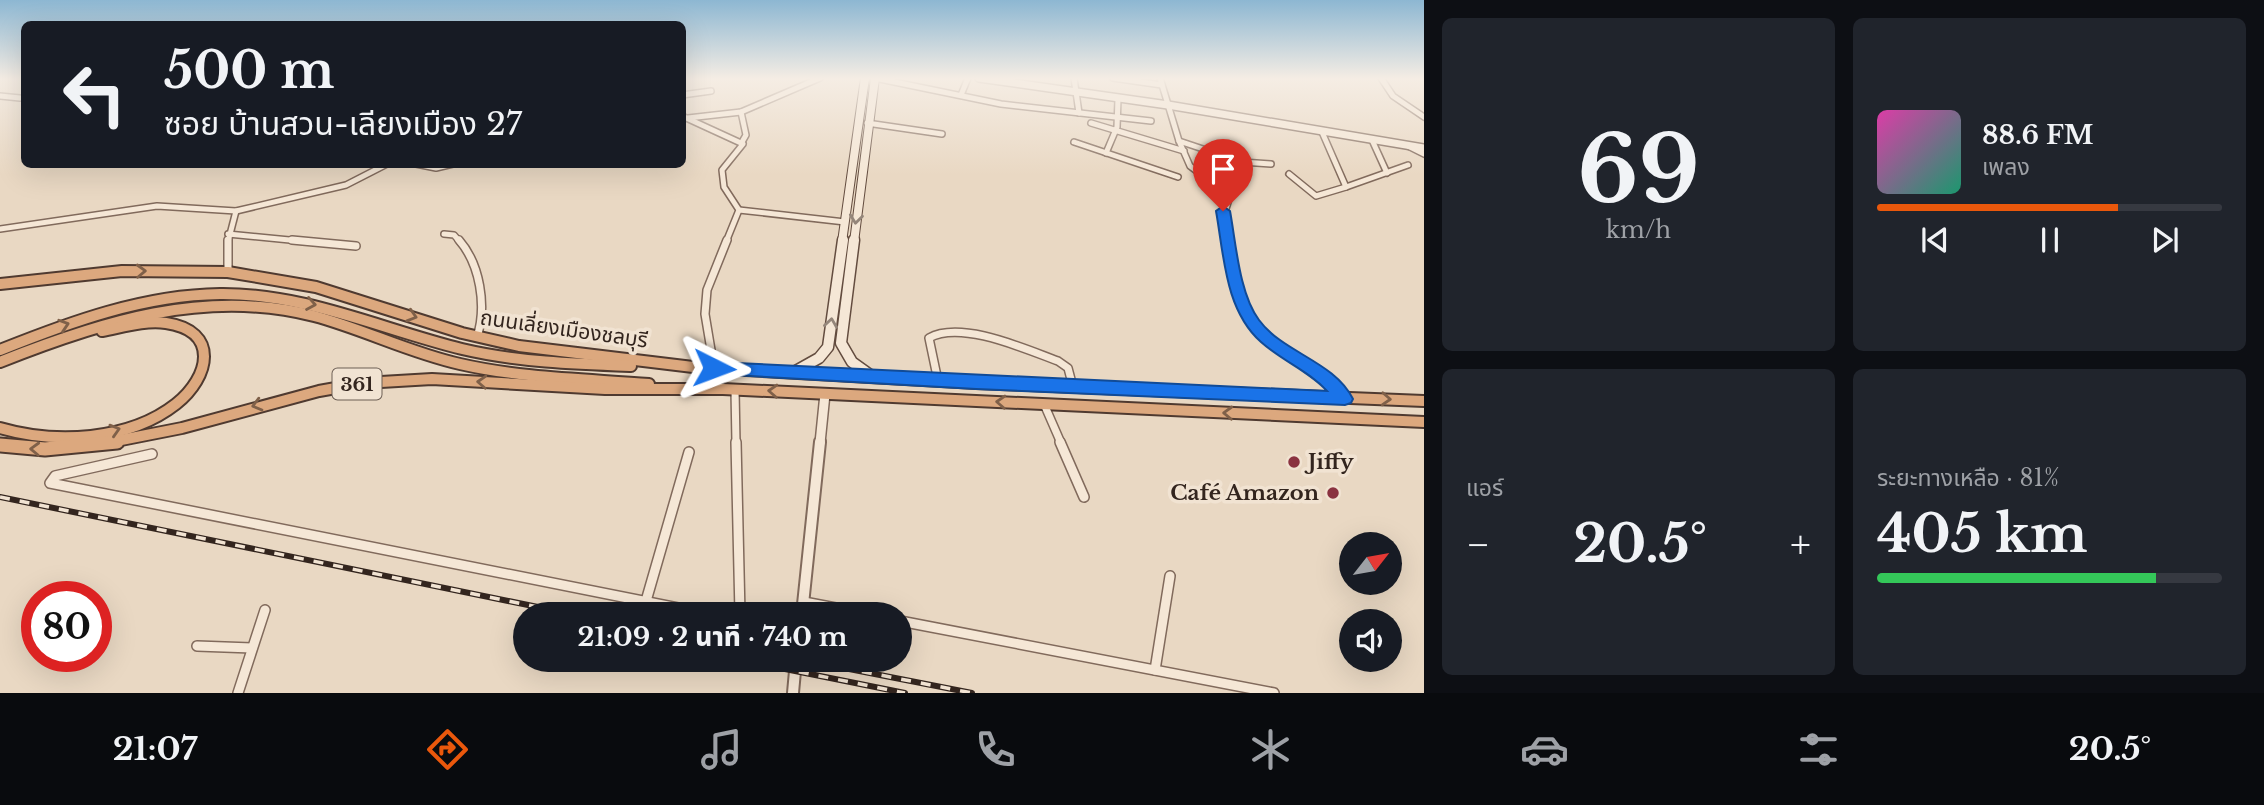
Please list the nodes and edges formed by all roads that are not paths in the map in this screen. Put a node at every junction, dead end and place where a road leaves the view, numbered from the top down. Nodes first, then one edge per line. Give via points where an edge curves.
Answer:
1 (861, 110) edge
2 (869, 110) edge
3 (1048, 110) edge
4 (1119, 110) edge
5 (1170, 110) edge
6 (1198, 110) edge
7 (741, 111) joint
8 (1079, 113) joint
9 (686, 117) edge
10 (686, 117) edge
11 (1120, 117) junction
12 (1152, 121) dead end
13 (867, 123) junction
14 (1091, 123) dead end
15 (1118, 131) junction
16 (1322, 132) junction
17 (942, 134) dead end
18 (1372, 140) junction
19 (740, 141) junction
20 (1179, 141) junction
21 (1074, 142) dead end
22 (1408, 146) junction
23 (1424, 148) edge
24 (1184, 151) junction
25 (1106, 153) junction
26 (1424, 154) edge
27 (1271, 164) dead end
28 (1408, 165) dead end
29 (379, 168) edge
30 (1387, 173) junction
31 (1289, 174) dead end
32 (1178, 177) dead end
33 (1346, 187) junction
34 (738, 210) junction
35 (236, 211) junction
36 (845, 222) junction
37 (0, 229) edge
38 (228, 234) junction
39 (444, 234) dead end
40 (356, 246) dead end
41 (228, 272) junction
42 (0, 284) edge
43 (477, 337) junction
44 (47, 342) junction
45 (0, 350) edge
46 (0, 362) edge
47 (693, 367) junction
48 (714, 368) junction
49 (794, 372) junction
50 (873, 377) junction
51 (937, 381) junction
52 (1073, 387) junction
53 (722, 389) junction
54 (735, 390) junction
55 (825, 394) junction
56 (1345, 399) junction
57 (1424, 401) edge
58 (1044, 404) junction
59 (1424, 422) edge
60 (0, 428) edge
61 (0, 445) edge
62 (689, 452) dead end
63 (152, 454) dead end
64 (1084, 497) dead end
65 (1170, 576) dead end
66 (646, 601) junction
67 (651, 602) edge
68 (740, 602) edge
69 (804, 602) edge
70 (265, 610) dead end
71 (912, 623) edge
72 (197, 646) dead end
73 (252, 648) junction
74 (1155, 670) junction
75 (795, 672) edge
76 (238, 693) edge
77 (793, 693) edge
78 (1273, 693) edge

1 - 36 main road
2 - 13 main road
3 - 8 street
4 - 11 street
5 - 20 street
6 - 16 street
7 - 9 street
7 - 19 street via 746,135
8 - 11 street
10 - 19 street
11 - 12 street
11 - 15 street
13 - 17 street
13 -> 50 main road via 841,343 852,362
14 - 15 street
15 - 24 street
15 - 25 street
16 - 18 street
16 - 33 street
18 - 22 street
18 - 30 street
19 - 34 street via 722,170 724,187
20 - 24 street
20 - 27 street via 1241,162
21 - 25 street
22 - 23 street
22 - 26 street
24 - 56 street via 1196,172 1230,196 1223,211 1240,299 1253,324
25 - 32 street
28 - 30 street
29 - 35 street via 346,185
30 - 33 street
31 - 33 street via 1316,196
34 - 36 street
34 - 48 street via 707,290 705,314
35 - 37 street via 157,206
35 - 38 street
49 -> 36 main road via 819,358 828,347
38 - 40 street
38 - 41 street
39 - 43 street via 454,235 475,261 482,312
42 -> 41 highway, ถนนเลี่ยงเมืองชลบุรี via 122,271
41 -> 43 highway, ถนนเลี่ยงเมืองชลบุรี via 316,287
43 - 47 highway, ถนนเลี่ยงเมืองชลบุรี
44 - 46 highway
44 - 53 highway via 161,311 216,304 274,307 502,372
60 -> 44 highway via 49,437 100,435 142,422 174,405 197,383 206,362 205,344 193,330 168,323
45 -> 47 highway via 100,313 220,294 274,297 327,307 497,356 568,364
47 - 48 highway, ถนนเลี่ยงเมืองชลบุรี
48 - 49 highway, ถนนเลี่ยงเมืองชลบุรี
49 - 50 highway, ถนนเลี่ยงเมืองชลบุรี
50 - 51 highway, ถนนเลี่ยงเมืองชลบุรี
51 - 52 highway, ถนนเลี่ยงเมืองชลบุรี
51 - 52 street via 929,338 938,332 956,332 1007,343 1063,363
52 - 56 highway, ถนนเลี่ยงเมืองชลบุรี
53 - 54 highway, 361
53 -> 61 highway, 361 via 640,390 442,380 367,383 278,399 148,436 88,447 31,450
55 -> 54 highway, 361
54 - 68 street
58 -> 55 highway, 361
55 - 69 street
56 -> 57 highway, ถนนเลี่ยงเมืองชลบุรี
59 -> 58 highway, 361
58 - 64 street
62 - 66 street
63 - 66 street via 55,476 50,483
65 - 74 street
66 - 67 street
70 - 73 street
71 - 74 street
72 - 73 street
73 - 76 street
74 - 78 street
75 - 77 street

